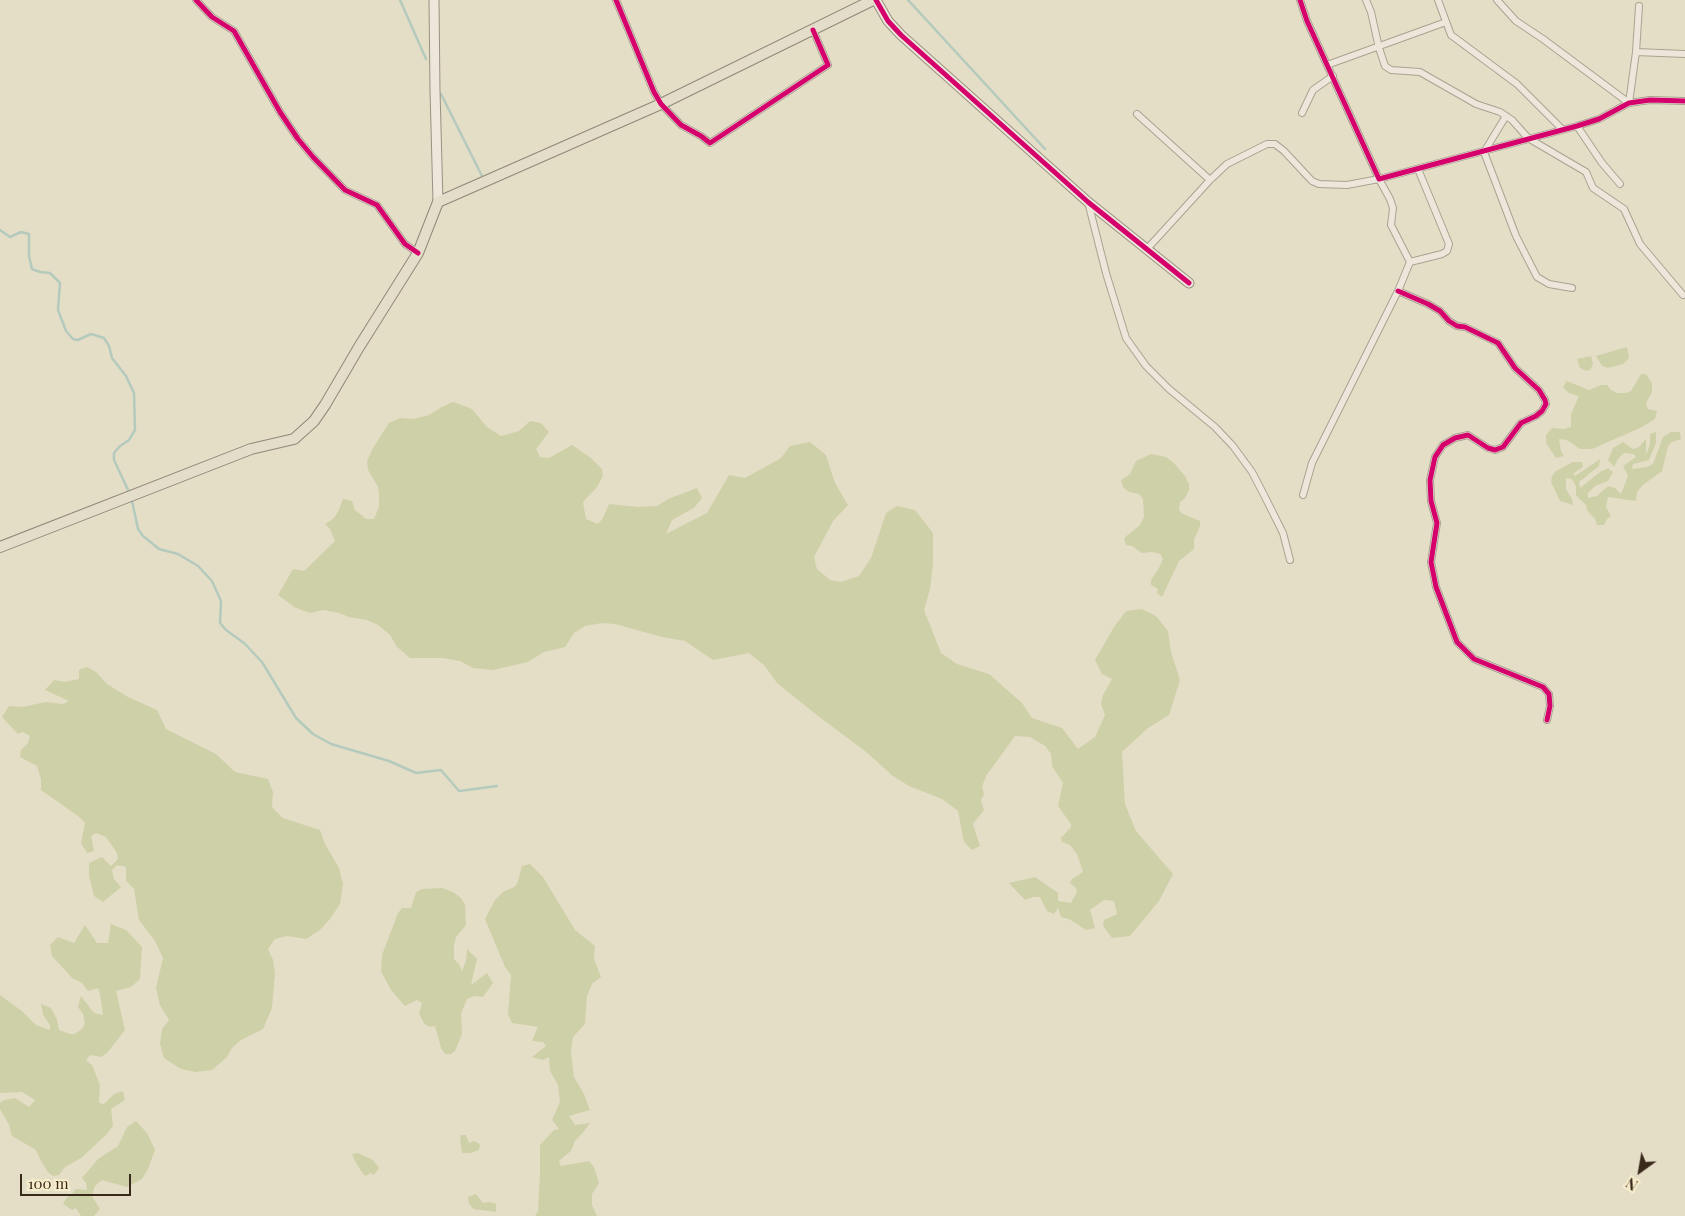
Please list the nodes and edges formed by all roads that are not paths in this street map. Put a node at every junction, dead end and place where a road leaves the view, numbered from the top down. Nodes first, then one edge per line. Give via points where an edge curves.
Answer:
1 (196, 0) edge
2 (434, 0) edge
3 (616, 0) edge
4 (874, 0) edge
5 (1300, 0) edge
6 (1366, 0) edge
7 (1438, 0) edge
8 (1497, 0) edge
9 (1639, 6) dead end
10 (1446, 22) junction
11 (812, 30) junction
12 (1378, 48) junction
13 (1636, 52) junction
14 (1685, 54) edge
15 (1327, 65) junction
16 (1332, 76) junction
17 (1685, 101) edge
18 (1629, 103) junction
19 (661, 104) junction
20 (1302, 113) dead end
21 (1137, 114) dead end
22 (1506, 116) junction
23 (1577, 126) junction
24 (1562, 129) junction
25 (1528, 138) junction
26 (1484, 152) junction
27 (1418, 169) junction
28 (1379, 179) junction
29 (1210, 180) junction
30 (1620, 184) dead end
31 (438, 202) junction
32 (1088, 202) junction
33 (1147, 248) junction
34 (418, 253) junction
35 (1410, 262) junction
36 (1189, 283) dead end
37 (1572, 288) dead end
38 (1398, 291) junction
39 (1684, 296) dead end
40 (1303, 495) dead end
41 (0, 547) edge
42 (1290, 560) dead end
43 (1547, 720) dead end

1 - 34 street via 212,17 234,31 280,112 298,139 331,177 345,190 377,205 405,244
2 - 31 street
3 - 19 street
4 - 11 main road
4 - 32 street via 901,35
5 - 15 street
6 - 12 street via 1372,12
7 - 10 street
8 - 18 street via 1516,20
9 - 13 street
10 - 12 street
10 - 24 street via 1454,38 1517,84
11 - 19 main road
11 - 19 street via 828,66 710,143 681,126
12 - 15 street
12 - 22 street via 1391,70 1420,72 1476,104
13 - 14 street
13 - 18 street
15 - 16 street
16 - 20 street via 1313,90
16 - 28 street
17 - 18 street
18 - 23 street
19 - 31 main road
21 - 29 street
22 - 25 street
22 - 26 street
23 - 24 street
23 - 30 street
24 - 25 street
25 - 26 street
25 - 39 street via 1586,172 1593,188 1624,209 1640,244
26 - 27 street
26 - 37 street via 1516,236 1537,277 1548,284
27 - 28 street
27 - 35 street via 1449,244 1442,254
28 - 29 street via 1347,185 1319,184 1275,144 1267,144 1227,164
28 - 35 street via 1393,208 1391,225
29 - 33 street
31 - 34 main road
32 - 33 street
32 - 42 street via 1126,338 1146,366 1233,446 1264,495 1283,533
33 - 36 street
34 - 41 main road via 325,406 294,439 251,449
35 - 38 street
38 - 40 street via 1312,463
38 - 43 street via 1440,311 1457,326 1498,343 1515,368 1545,400 1542,411 1521,423 1503,446 1495,450 1468,435 1443,444 1434,457 1430,480 1437,523 1432,562 1436,587 1456,642 1474,659 1543,687 1549,694

